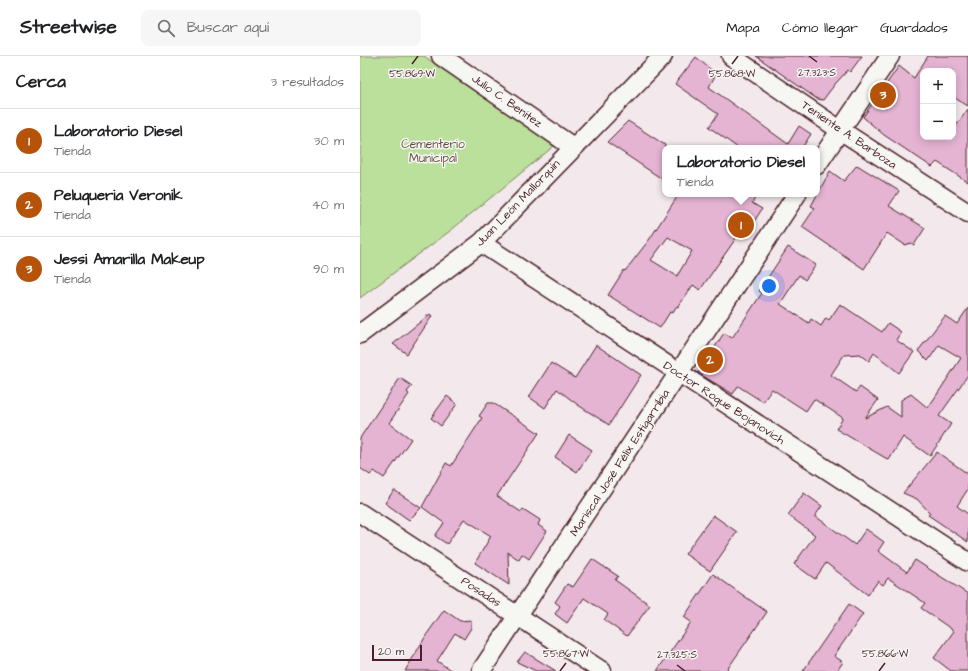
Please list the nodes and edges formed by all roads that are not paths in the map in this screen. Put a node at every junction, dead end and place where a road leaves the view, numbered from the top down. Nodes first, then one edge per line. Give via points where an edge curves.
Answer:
1 (441, 56) edge
2 (663, 56) edge
3 (731, 56) edge
4 (890, 56) edge
5 (840, 130) junction
6 (573, 147) junction
7 (820, 160) edge
8 (795, 197) edge
9 (968, 213) edge
10 (481, 243) junction
11 (360, 334) edge
12 (678, 373) junction
13 (360, 513) edge
14 (968, 562) edge
15 (519, 616) junction
16 (481, 671) edge
17 (602, 671) edge

1 - 6 street, Julio C. Benitez
2 - 6 street, Juan León Mallorquín
3 - 5 street, Teniente A. Barboza
4 - 5 street
5 - 7 street
5 - 9 street, Teniente A. Barboza
6 - 10 street, Juan León Mallorquín
8 - 12 street, Mariscal José Félix Estigarribia
10 - 11 street, Juan León Mallorquín
10 - 12 street, Doctor Roque Bojanovich
12 - 14 street, Doctor Roque Bojanovich
12 - 15 street, Mariscal José Félix Estigarribia
13 - 15 street, Posadas
15 - 16 street, Mariscal José Félix Estigarribia
15 - 17 street, Posadas

